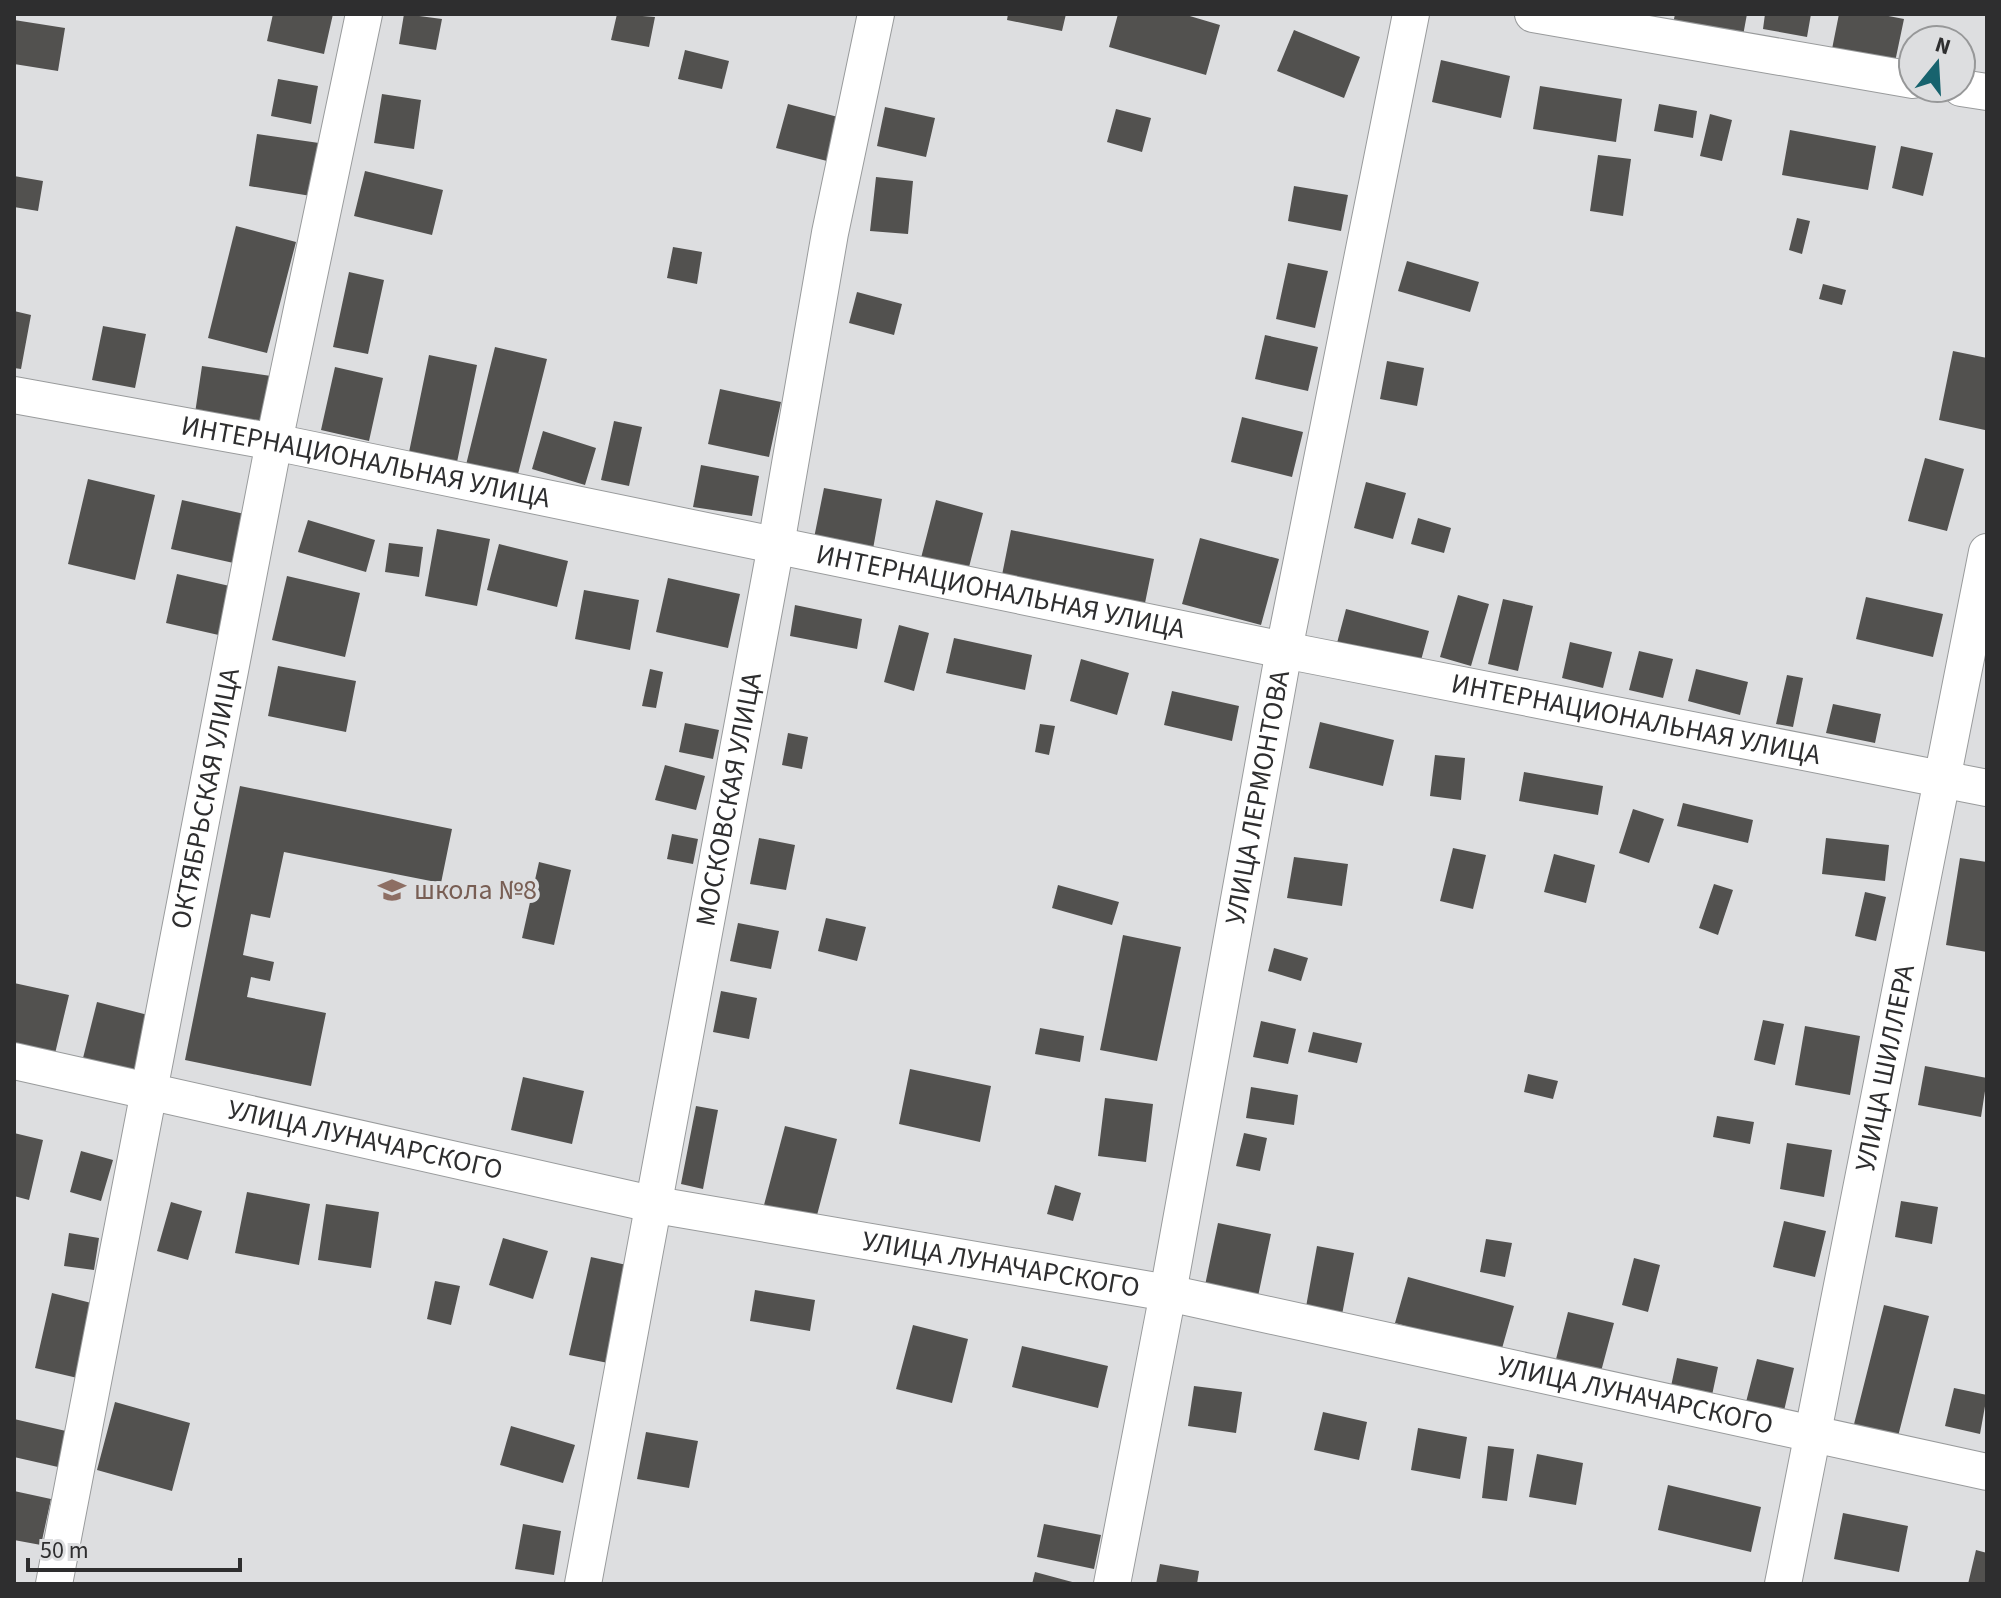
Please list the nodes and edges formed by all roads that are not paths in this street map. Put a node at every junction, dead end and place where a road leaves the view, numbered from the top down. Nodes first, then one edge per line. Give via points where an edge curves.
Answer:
1 (364, 14) edge
2 (876, 14) edge
3 (1411, 14) edge
4 (1533, 14) edge
5 (1897, 77) edge
6 (14, 395) edge
7 (274, 442) junction
8 (776, 545) junction
9 (1987, 552) edge
10 (1284, 650) junction
11 (1941, 779) junction
12 (1987, 788) edge
13 (14, 1061) edge
14 (150, 1092) junction
15 (656, 1205) junction
16 (1168, 1293) junction
17 (1811, 1433) junction
18 (1987, 1472) edge
19 (54, 1584) edge
20 (583, 1584) edge
21 (1112, 1584) edge
22 (1783, 1584) edge

1 - 7 street, ОКТЯБРЬСКАЯ УЛИЦА
2 - 8 street, МОСКОВСКАЯ УЛИЦА via 830,233
3 - 10 street, УЛИЦА ЛЕРМОНТОВА
4 - 5 street
6 - 7 street, ИНТЕРНАЦИОНАЛЬНАЯ УЛИЦА
7 - 8 street, ИНТЕРНАЦИОНАЛЬНАЯ УЛИЦА
7 - 14 street, ОКТЯБРЬСКАЯ УЛИЦА
8 - 10 street, ИНТЕРНАЦИОНАЛЬНАЯ УЛИЦА
8 - 15 street, МОСКОВСКАЯ УЛИЦА
9 - 11 street, УЛИЦА ШИЛЛЕРА
10 - 11 street, ИНТЕРНАЦИОНАЛЬНАЯ УЛИЦА
10 - 16 street, УЛИЦА ЛЕРМОНТОВА
11 - 12 street, ИНТЕРНАЦИОНАЛЬНАЯ УЛИЦА
11 - 17 street, УЛИЦА ШИЛЛЕРА
13 - 14 street, УЛИЦА ЛУНАЧАРСКОГО
14 - 15 street, УЛИЦА ЛУНАЧАРСКОГО
14 - 19 street, ОКТЯБРЬСКАЯ УЛИЦА
15 - 16 street, УЛИЦА ЛУНАЧАРСКОГО
15 - 20 street, МОСКОВСКАЯ УЛИЦА
16 - 17 street, УЛИЦА ЛУНАЧАРСКОГО
16 - 21 street, УЛИЦА ЛЕРМОНТОВА
17 - 18 street, УЛИЦА ЛУНАЧАРСКОГО
17 - 22 street, УЛИЦА ШИЛЛЕРА

